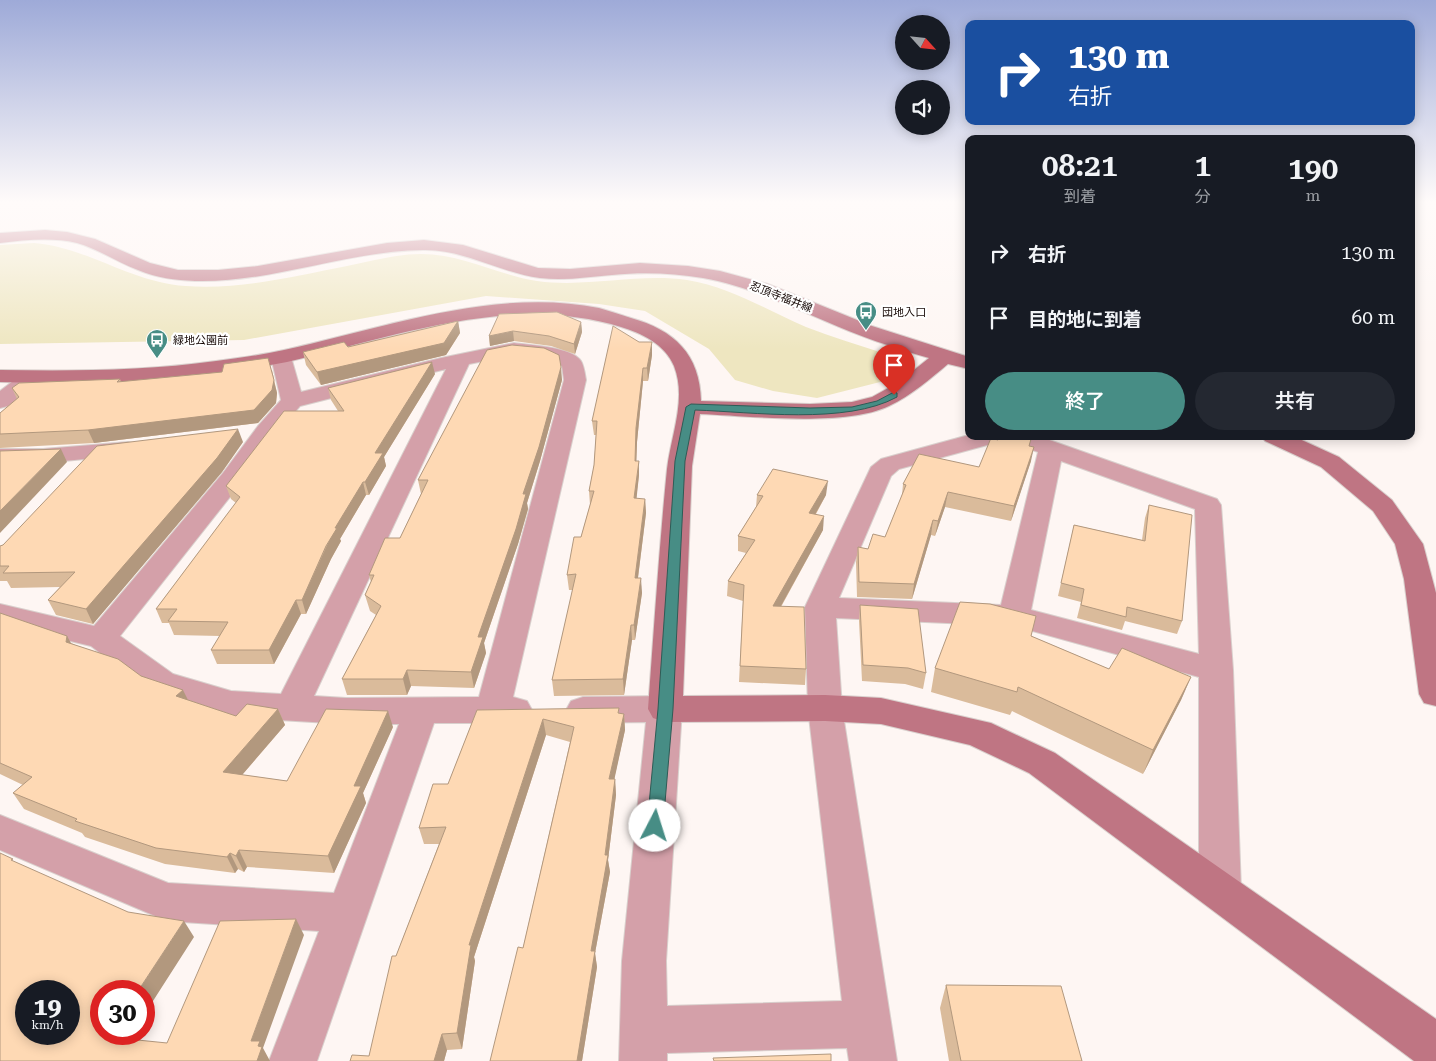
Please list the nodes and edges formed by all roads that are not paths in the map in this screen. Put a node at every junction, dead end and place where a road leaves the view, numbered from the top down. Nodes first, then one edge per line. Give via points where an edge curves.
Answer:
1 (109, 251) edge
2 (372, 251) edge
3 (462, 251) edge
4 (281, 357) junction
5 (944, 357) junction
6 (461, 360) junction
7 (965, 361) edge
8 (0, 376) edge
9 (33, 377) junction
10 (0, 401) edge
11 (292, 401) junction
12 (691, 407) junction
13 (266, 431) junction
14 (239, 435) edge
15 (979, 440) edge
16 (1026, 440) edge
17 (1282, 440) edge
18 (148, 446) edge
19 (1051, 449) junction
20 (94, 452) junction
21 (0, 456) edge
22 (67, 481) edge
23 (820, 607) junction
24 (0, 614) edge
25 (1014, 616) junction
26 (101, 638) junction
27 (1216, 670) junction
28 (1436, 694) edge
29 (290, 708) junction
30 (825, 708) junction
31 (665, 709) junction
32 (493, 710) junction
33 (420, 712) junction
34 (0, 832) edge
35 (1220, 890) junction
36 (347, 913) junction
37 (870, 1043) edge
38 (643, 1046) edge
39 (1436, 1048) edge
40 (293, 1061) edge

1 - 2 street, 忍頂寺福井線 via 154,270 176,275 212,275 264,271
3 - 5 street, 忍頂寺福井線 via 538,273 680,268 754,285 866,331
4 - 9 street via 144,374
4 - 11 street
4 - 12 street via 453,317 508,309 560,308 620,318 656,334 678,352 688,376
5 - 7 street, 忍頂寺福井線
5 - 12 street via 908,387 880,402 852,410
6 - 11 street
6 - 29 street
6 - 32 street via 514,349 551,353 572,363 575,380
8 - 9 street
9 - 10 street
11 - 13 street
12 - 31 street via 680,461
13 - 14 street
13 - 26 street via 232,478
15 - 23 street via 890,464 880,472
16 - 19 street
17 - 28 street via 1330,462 1383,506 1409,544 1419,579
18 - 20 street
19 - 25 street
19 - 27 street via 1208,505
20 - 21 street
20 - 22 street
23 - 25 street
23 - 30 street
24 - 26 street
25 - 27 street
26 - 29 street via 161,682 231,704
27 - 35 street
29 - 33 street
30 - 31 street
30 - 35 street via 880,711 978,733 1042,763
30 - 37 street
31 - 32 street
31 - 38 street via 644,961
32 - 33 street
33 - 36 street
34 - 36 street via 167,902
35 - 39 street
36 - 40 street
37 - 38 street

